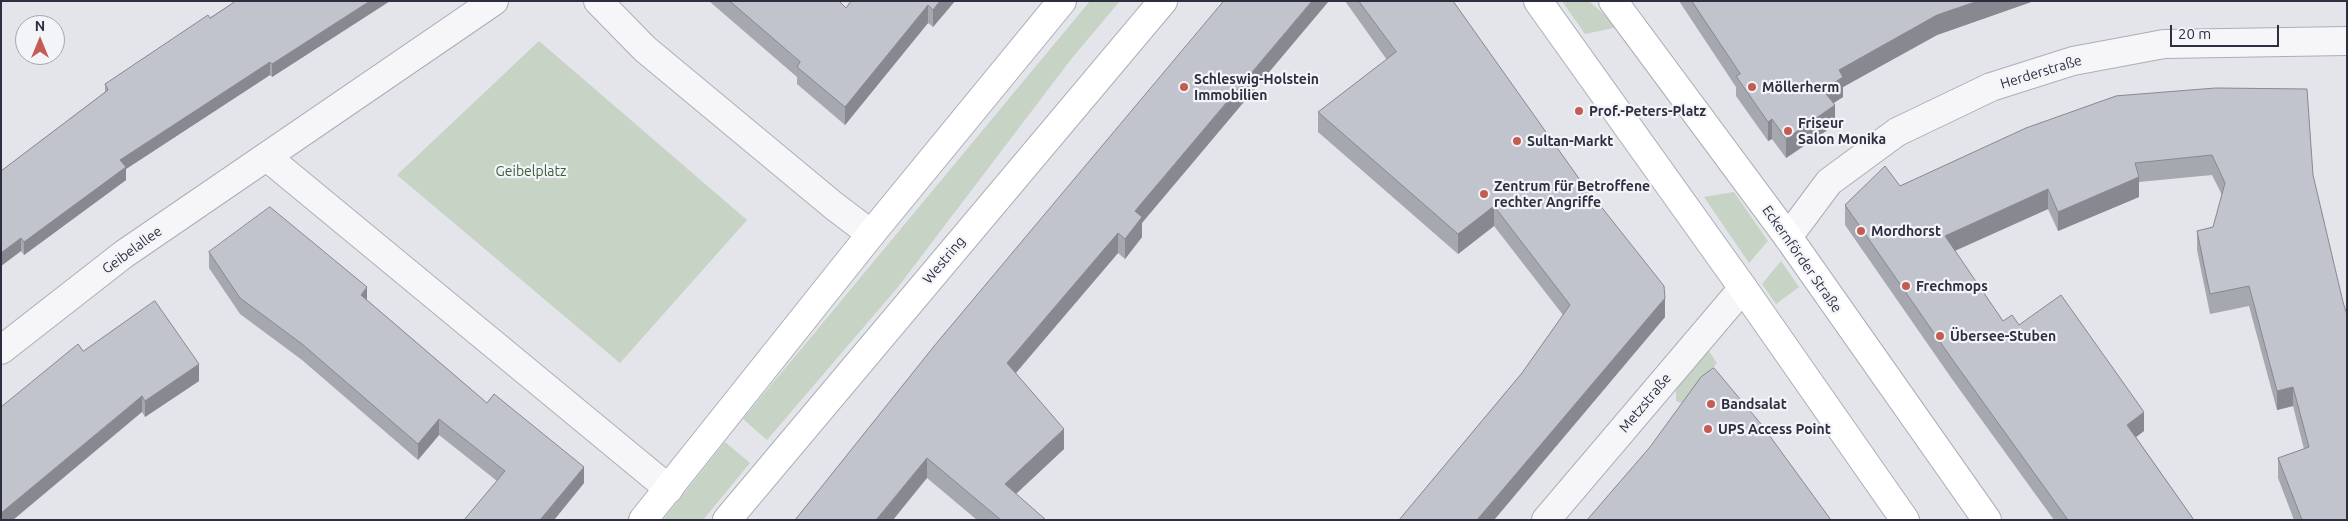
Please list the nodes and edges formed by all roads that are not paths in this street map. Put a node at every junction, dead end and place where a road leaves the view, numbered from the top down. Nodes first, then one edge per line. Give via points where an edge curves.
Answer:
1 (494, 1) edge
2 (598, 1) edge
3 (1062, 1) edge
4 (1163, 1) edge
5 (1538, 1) edge
6 (1613, 1) edge
7 (2347, 41) edge
8 (267, 157) junction
9 (872, 234) junction
10 (1788, 237) junction
11 (1743, 288) junction
12 (1, 350) edge
13 (669, 489) junction
14 (644, 520) edge
15 (727, 520) edge
16 (1546, 520) edge
17 (1905, 520) edge
18 (1987, 520) edge

1 - 8 street
2 - 9 street via 645,49
3 - 9 main road
4 - 15 main road, Westring
5 - 11 main road
6 - 10 main road, Eckernförder Straße
7 - 10 street, Herderstraße via 2164,44 2073,61 1990,88 1897,132 1830,182
8 - 12 street, Geibelallee via 124,254
8 - 13 street
9 - 13 main road
10 - 18 main road, Eckernförder Straße
11 - 16 street, Metzstraße
11 - 17 main road
13 - 14 main road

